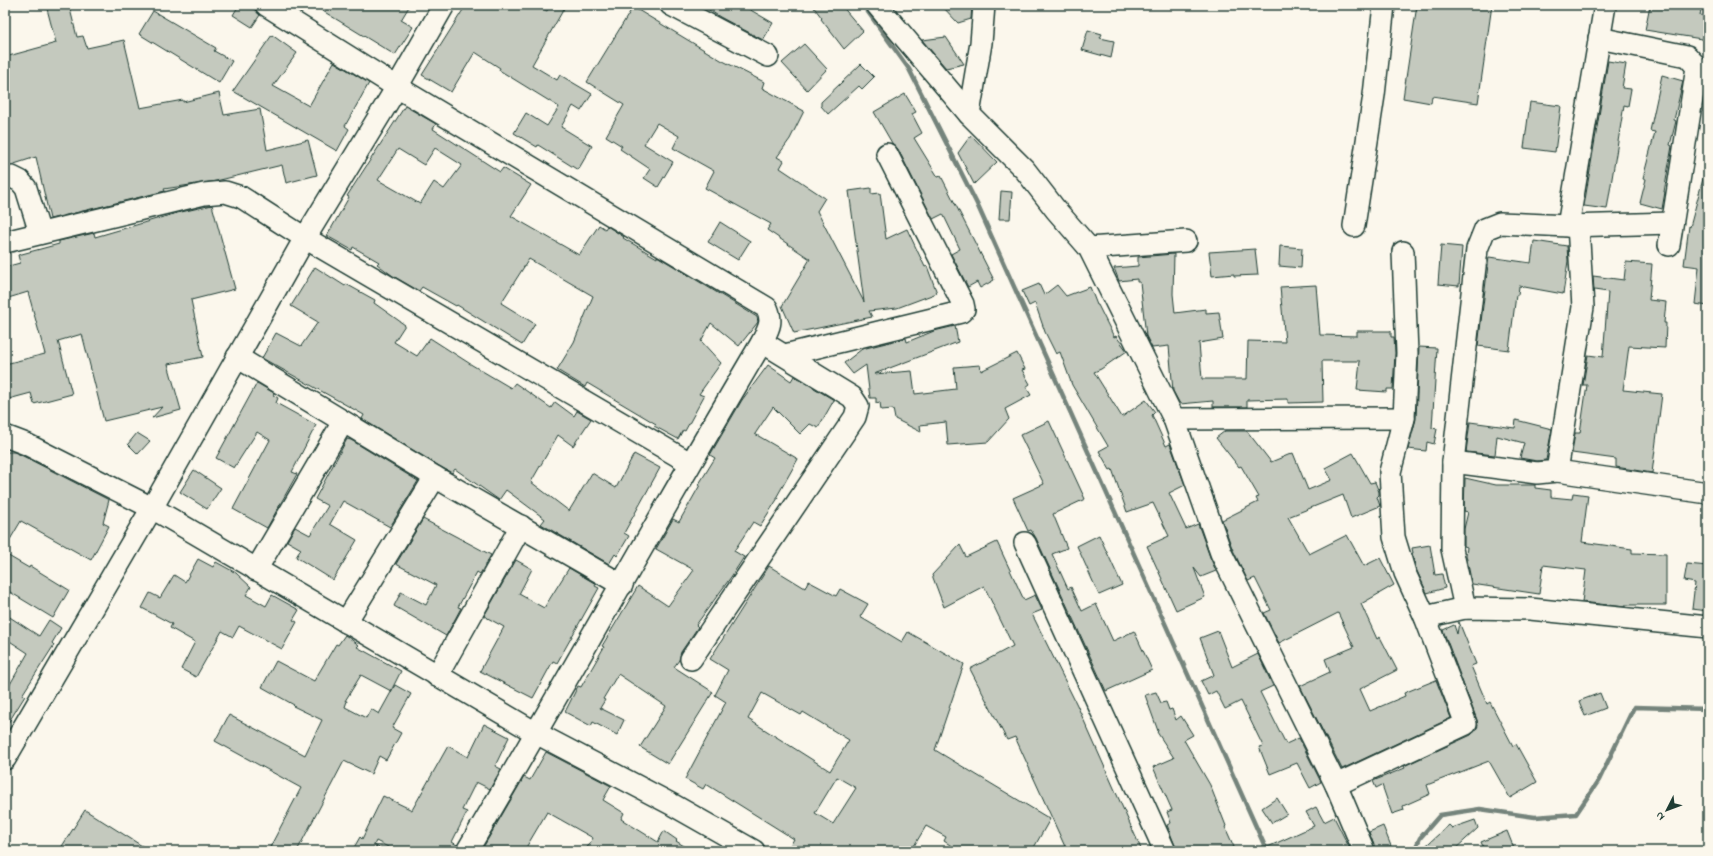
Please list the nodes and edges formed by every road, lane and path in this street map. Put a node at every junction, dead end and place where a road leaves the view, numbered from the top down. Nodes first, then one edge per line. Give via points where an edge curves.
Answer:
1 (266, 5) edge
2 (444, 5) edge
3 (671, 5) edge
4 (877, 5) edge
5 (984, 5) edge
6 (1384, 5) edge
7 (1605, 5) edge
8 (1599, 38) junction
9 (768, 56) dead end
10 (397, 87) junction
11 (968, 114) junction
12 (887, 154) dead end
13 (5, 179) edge
14 (1672, 223) junction
15 (1354, 226) dead end
16 (1573, 226) junction
17 (40, 233) junction
18 (305, 238) junction
19 (1186, 241) dead end
20 (5, 242) edge
21 (1669, 245) dead end
22 (1089, 248) junction
23 (1403, 252) dead end
24 (762, 342) junction
25 (785, 355) junction
26 (237, 357) junction
27 (1404, 418) junction
28 (1174, 419) junction
29 (343, 422) junction
30 (5, 436) edge
31 (1453, 462) junction
32 (690, 463) junction
33 (1557, 471) junction
34 (435, 477) junction
35 (1708, 493) edge
36 (152, 508) junction
37 (521, 526) junction
38 (1025, 543) dead end
39 (256, 570) junction
40 (622, 585) junction
41 (1465, 608) junction
42 (1425, 617) junction
43 (346, 622) junction
44 (1708, 627) edge
45 (691, 659) dead end
46 (437, 676) junction
47 (536, 733) junction
48 (5, 759) edge
49 (1336, 785) junction
50 (467, 851) edge
51 (754, 851) edge
52 (1166, 851) edge
53 (1364, 851) edge

1 - 10 street
2 - 10 street
3 - 9 street
4 - 11 street
5 - 11 street
6 - 15 street via 1374,95
7 - 8 street
8 - 14 street via 1687,56 1697,67
8 - 16 street
10 - 18 street
10 - 24 street via 767,308 771,317 770,326
11 - 22 street via 1025,170
12 - 25 street via 964,309 961,312
13 - 17 street via 12,177 26,188
14 - 16 street
14 - 21 street
16 - 31 street via 1500,223 1485,229 1477,249
16 - 33 street via 1583,307
17 - 18 street via 204,194 225,192 241,197
17 - 20 street
18 - 26 street
18 - 32 street
19 - 22 street
22 - 28 street
23 - 27 street via 1407,353
24 - 25 street
24 - 32 street
25 - 45 street via 852,396 858,406 855,417
26 - 29 street
26 - 36 street
27 - 28 street
27 - 42 street via 1390,472 1393,529 1405,574
28 - 49 street via 1221,553
29 - 34 street
29 - 39 street
30 - 36 street via 26,444
31 - 33 street via 1537,473
31 - 41 street via 1452,549
32 - 40 street
33 - 35 street
34 - 37 street
34 - 43 street
36 - 39 street
36 - 48 street
37 - 40 street
37 - 46 street
38 - 52 street
39 - 43 street
40 - 47 street
41 - 42 street
41 - 44 street via 1530,609
42 - 49 street via 1466,724
43 - 46 street
46 - 47 street
47 - 50 street
47 - 51 street
49 - 53 street

